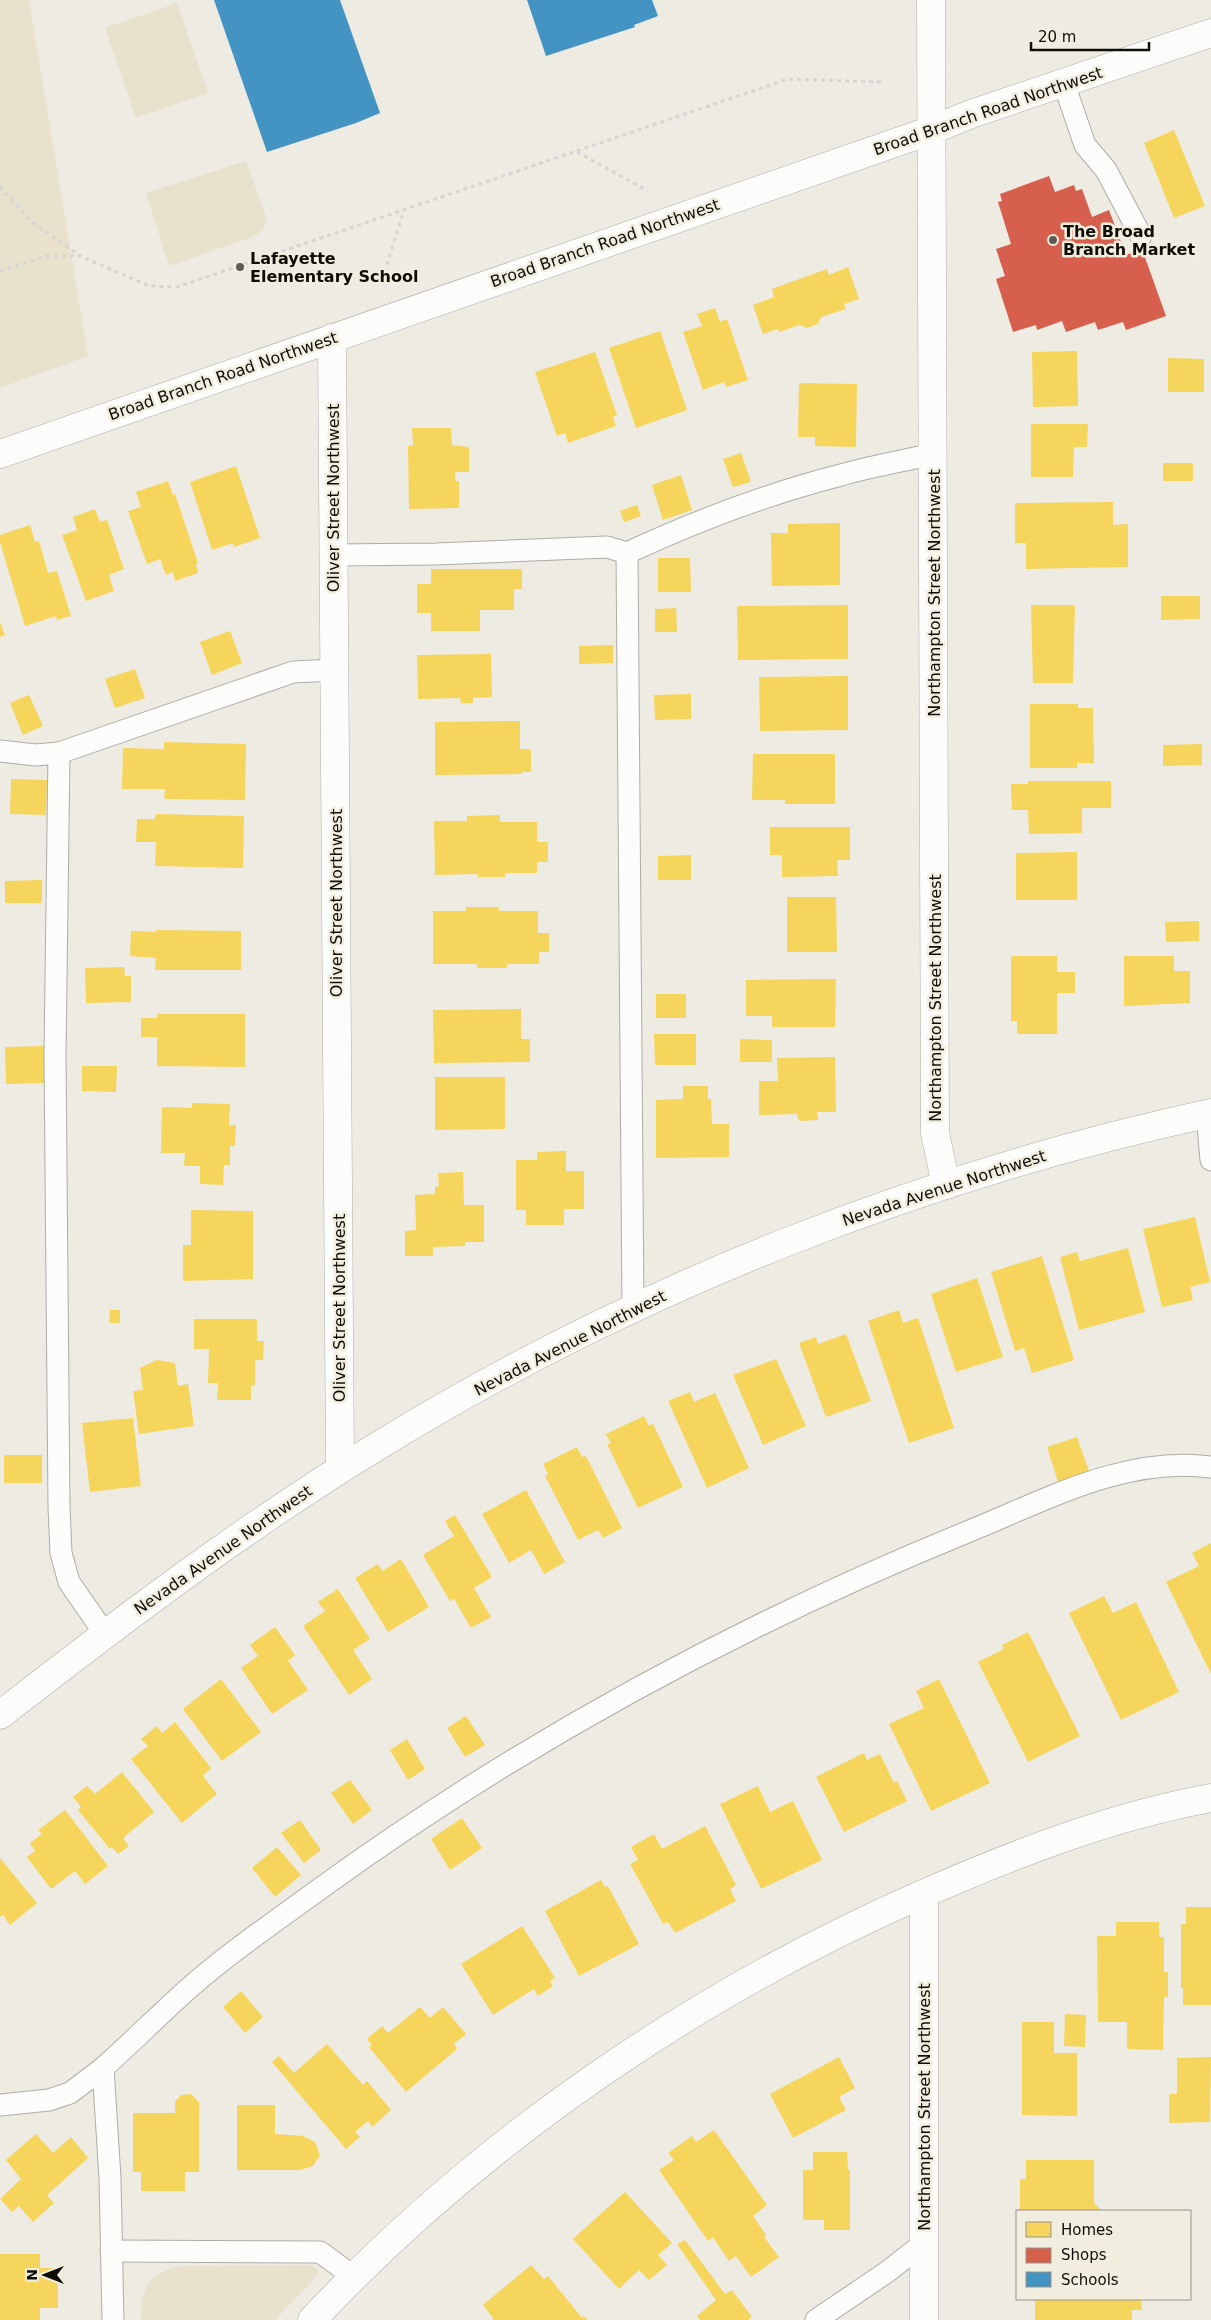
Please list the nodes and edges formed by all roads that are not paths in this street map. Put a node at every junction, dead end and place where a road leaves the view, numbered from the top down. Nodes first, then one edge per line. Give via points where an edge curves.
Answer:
1 (932, 0) edge
2 (1211, 33) edge
3 (1064, 84) junction
4 (932, 130) junction
5 (1141, 236) dead end
6 (332, 338) junction
7 (0, 454) edge
8 (933, 454) junction
9 (627, 553) junction
10 (333, 555) junction
11 (334, 670) junction
12 (0, 751) edge
13 (59, 753) junction
14 (1209, 1113) edge
15 (1211, 1160) edge
16 (946, 1185) junction
17 (633, 1309) junction
18 (1211, 1466) edge
19 (340, 1469) junction
20 (105, 1634) junction
21 (0, 1715) edge
22 (1211, 1798) edge
23 (924, 1894) junction
24 (103, 2068) junction
25 (0, 2105) edge
26 (924, 2243) junction
27 (111, 2251) junction
28 (354, 2277) junction
29 (324, 2314) edge
30 (112, 2320) edge
31 (816, 2320) edge
32 (924, 2320) edge

1 - 4 street, Northampton Street Northwest
2 - 3 street, Broad Branch Road Northwest
3 - 4 street, Broad Branch Road Northwest
3 - 5 lane via 1085,145 1110,178
4 - 6 street, Broad Branch Road Northwest
4 - 8 street, Northampton Street Northwest
6 - 7 street, Broad Branch Road Northwest
6 - 10 street, Oliver Street Northwest
8 - 9 lane via 841,474 759,499 680,528
8 - 16 street, Northampton Street Northwest via 935,1133
9 - 10 lane via 607,547
9 - 17 lane
10 - 11 street, Oliver Street Northwest
11 - 13 lane via 293,672
11 - 19 street, Oliver Street Northwest
12 - 13 lane via 35,755
13 - 20 lane via 55,1055 61,1553 69,1582
14 - 15 lane
14 - 16 street, Nevada Avenue Northwest via 1062,1150
16 - 17 street, Nevada Avenue Northwest via 773,1248
17 - 19 street, Nevada Avenue Northwest via 461,1398
18 - 24 lane via 1185,1463 1149,1467 1096,1479 873,1571 732,1640 605,1708 485,1777 397,1833 197,1982
19 - 20 street, Nevada Avenue Northwest via 209,1557
20 - 21 street, Nevada Avenue Northwest
22 - 23 street via 1057,1840
23 - 26 street, Northampton Street Northwest
23 - 28 street via 771,1968 630,2055 458,2181
24 - 25 lane via 70,2093 49,2100
24 - 27 lane via 107,2096
26 - 31 lane
26 - 32 street, Northampton Street Northwest
27 - 28 lane via 320,2252
27 - 30 lane
28 - 29 street

